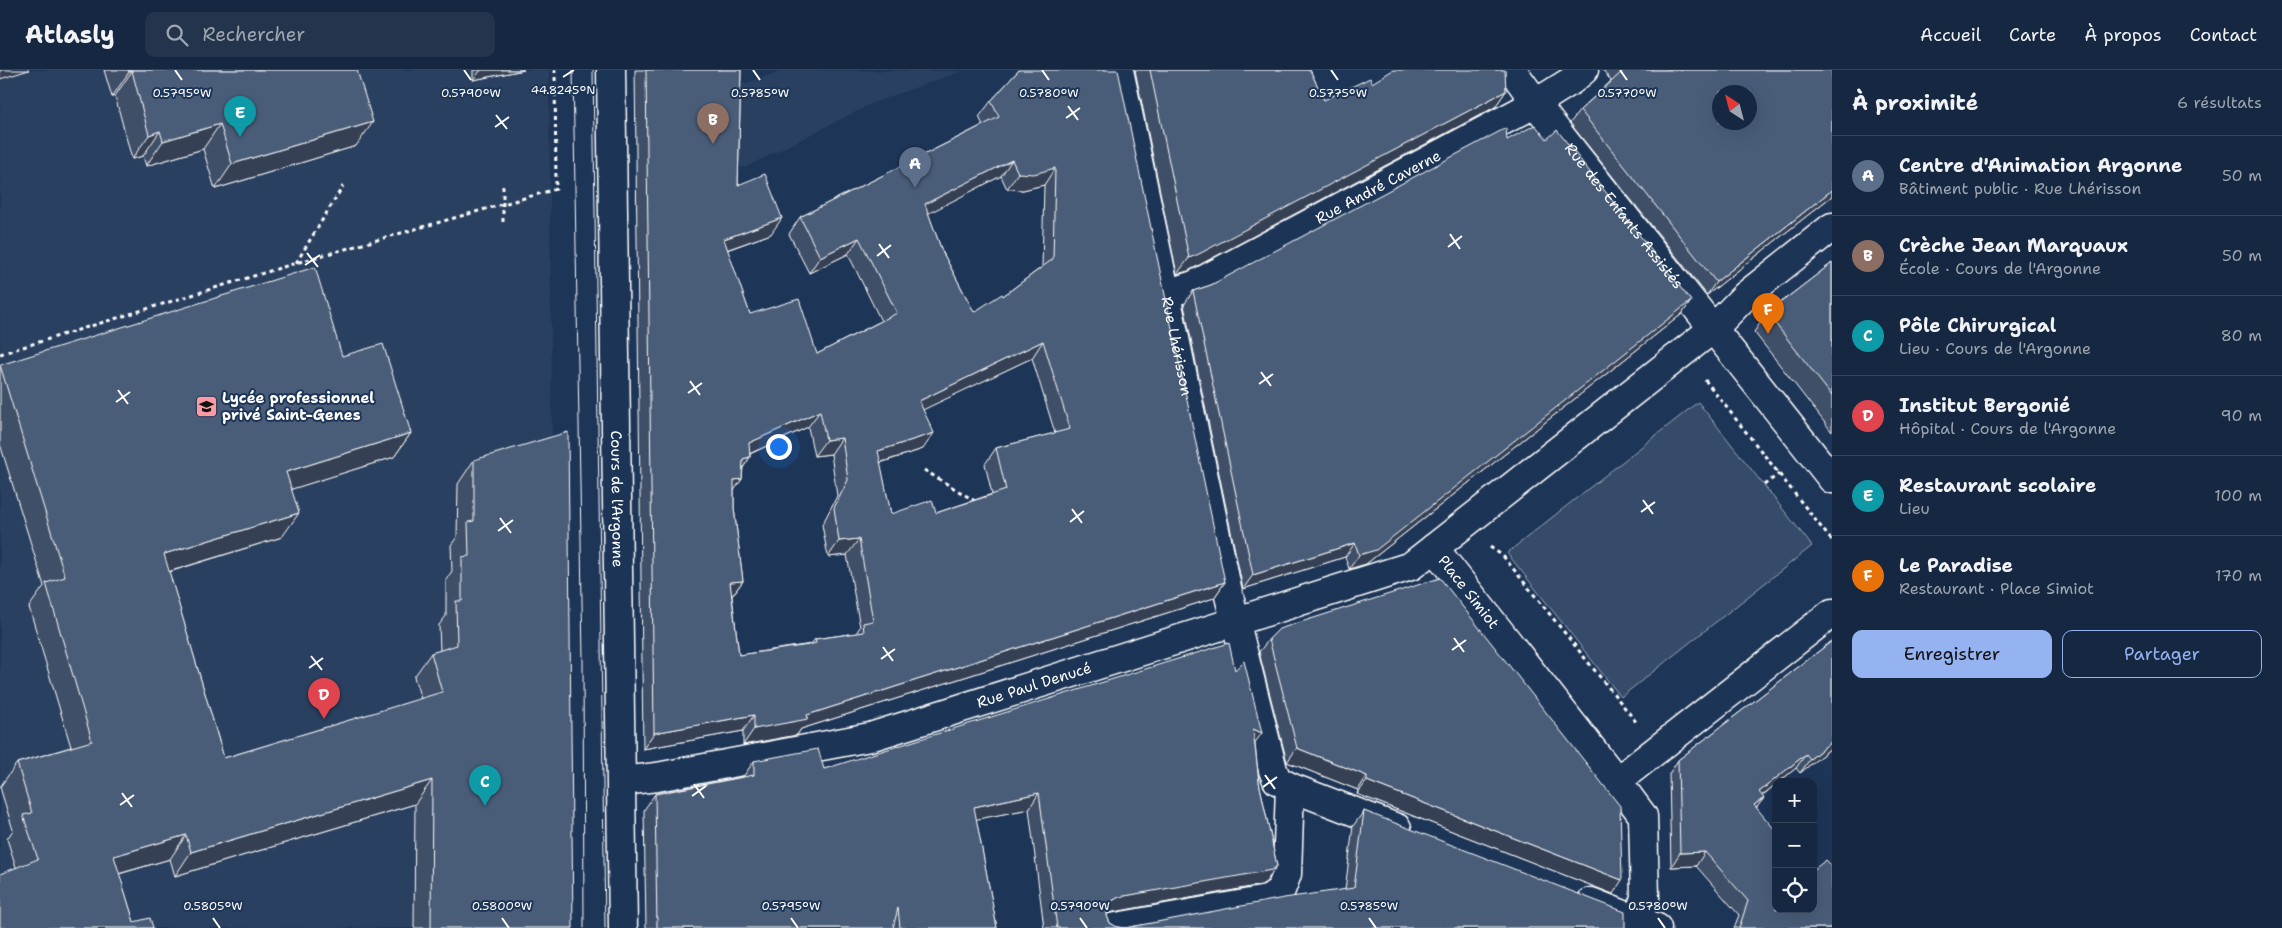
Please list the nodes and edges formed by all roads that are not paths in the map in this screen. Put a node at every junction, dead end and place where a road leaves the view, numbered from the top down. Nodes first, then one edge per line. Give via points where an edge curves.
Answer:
1 (611, 70) edge
2 (1119, 70) edge
3 (1512, 70) edge
4 (1584, 70) edge
5 (1536, 103) junction
6 (1832, 227) edge
7 (1166, 294) junction
8 (1714, 328) junction
9 (1832, 479) edge
10 (1434, 548) junction
11 (1832, 613) edge
12 (1236, 622) junction
13 (1618, 781) junction
14 (622, 782) junction
15 (1290, 787) junction
16 (1418, 836) edge
17 (1564, 892) edge
18 (1647, 924) edge
19 (623, 928) edge
20 (1111, 928) edge

1 - 14 street, Cours de l'Argonne
2 - 7 street, Rue Lhérisson
3 - 5 street, Rue des Enfants Assistés
4 - 5 street, Rue André Caverne
5 - 7 street, Rue André Caverne via 1194,285
5 - 8 street, Rue des Enfants Assistés
6 - 8 street, Place Simiot via 1745,296
7 - 12 street, Rue Lhérisson
8 - 9 street
8 - 10 street, Place Simiot
10 - 12 street, Rue Paul Denucé via 1411,566
10 - 13 street, Place Simiot
11 - 13 street
12 - 14 street, Rue Paul Denucé via 870,737
12 - 15 street, Rue Lhérisson via 1273,770 1277,780
13 - 18 street, Place Simiot via 1643,816
14 - 19 street, Cours de l'Argonne
15 - 16 street
15 - 20 street via 1287,874 1281,890 1267,900
17 - 18 street

